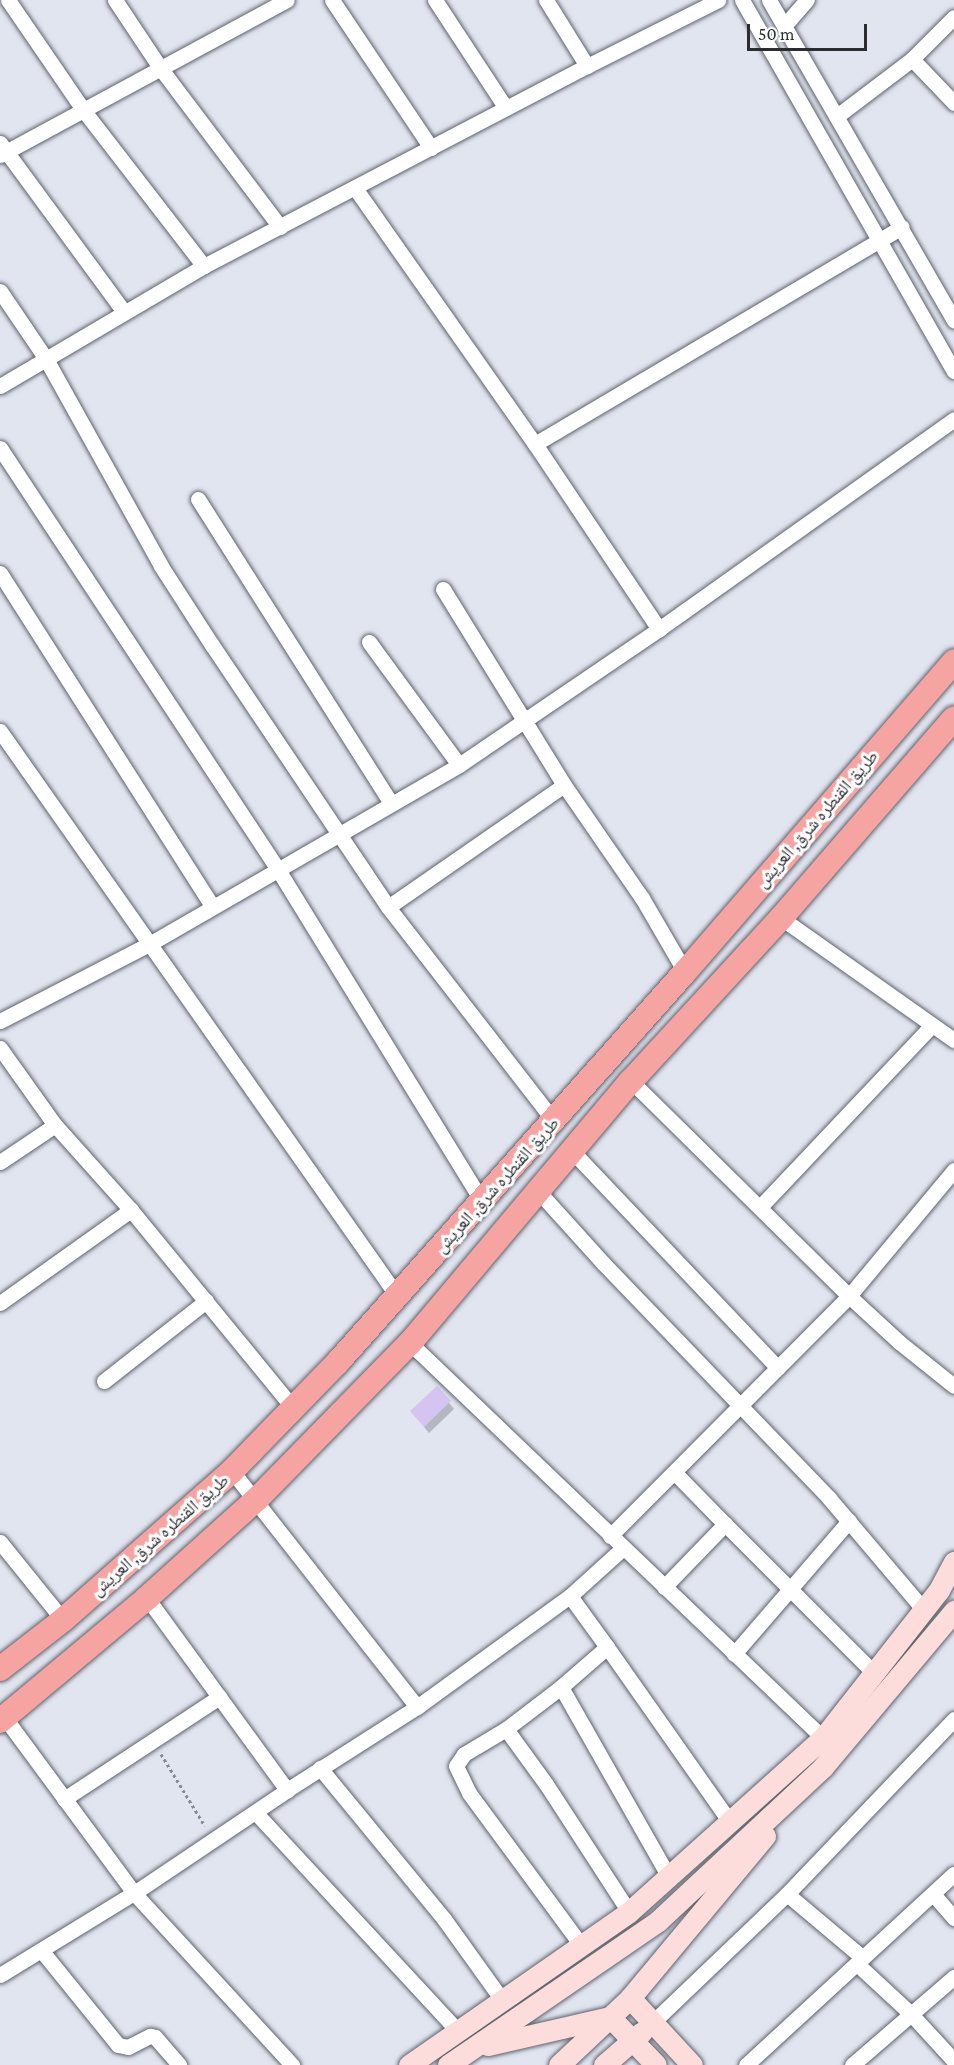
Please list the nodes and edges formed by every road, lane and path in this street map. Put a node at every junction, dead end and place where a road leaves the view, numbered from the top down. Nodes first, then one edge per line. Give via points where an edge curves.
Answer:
1 (8, 0) edge
2 (115, 0) edge
3 (287, 0) edge
4 (332, 0) edge
5 (435, 0) edge
6 (546, 0) edge
7 (718, 0) edge
8 (742, 0) edge
9 (770, 0) edge
10 (807, 0) edge
11 (954, 17) edge
12 (784, 26) junction
13 (912, 59) junction
14 (588, 66) junction
15 (161, 69) junction
16 (954, 103) edge
17 (506, 108) junction
18 (84, 111) junction
19 (837, 116) junction
20 (431, 148) junction
21 (2, 150) edge
22 (355, 188) junction
23 (280, 227) junction
24 (902, 227) junction
25 (880, 242) junction
26 (204, 266) junction
27 (0, 291) edge
28 (124, 312) junction
29 (954, 320) edge
30 (46, 359) junction
31 (954, 371) edge
32 (0, 386) edge
33 (954, 419) edge
34 (535, 444) junction
35 (0, 448) edge
36 (198, 499) dead end
37 (0, 573) edge
38 (443, 589) dead end
39 (659, 629) junction
40 (369, 642) dead end
41 (954, 661) edge
42 (954, 718) edge
43 (527, 721) junction
44 (0, 731) edge
45 (459, 765) junction
46 (564, 785) junction
47 (391, 803) junction
48 (339, 834) junction
49 (277, 868) junction
50 (212, 906) junction
51 (387, 907) junction
52 (781, 918) junction
53 (151, 943) junction
54 (685, 972) junction
55 (0, 1021) edge
56 (932, 1025) junction
57 (954, 1040) edge
58 (0, 1048) edge
59 (631, 1081) junction
60 (554, 1121) junction
61 (55, 1125) junction
62 (572, 1151) junction
63 (0, 1162) edge
64 (954, 1170) edge
65 (538, 1191) junction
66 (482, 1201) junction
67 (760, 1207) junction
68 (130, 1210) junction
69 (849, 1296) junction
70 (398, 1297) junction
71 (206, 1301) junction
72 (0, 1303) edge
73 (410, 1343) junction
74 (778, 1368) junction
75 (104, 1381) dead end
76 (954, 1386) edge
77 (741, 1405) junction
78 (293, 1408) junction
79 (232, 1471) junction
80 (674, 1472) junction
81 (256, 1499) junction
82 (849, 1521) junction
83 (725, 1524) junction
84 (610, 1536) junction
85 (0, 1542) edge
86 (623, 1548) junction
87 (954, 1562) edge
88 (664, 1587) junction
89 (789, 1590) junction
90 (570, 1596) junction
91 (147, 1598) junction
92 (924, 1610) junction
93 (954, 1611) edge
94 (63, 1620) junction
95 (607, 1647) junction
96 (734, 1654) junction
97 (0, 1669) edge
98 (875, 1674) junction
99 (561, 1687) junction
100 (219, 1697) junction
101 (417, 1707) junction
102 (954, 1719) edge
103 (2, 1720) edge
104 (506, 1729) junction
105 (823, 1738) junction
106 (161, 1754) dead end
107 (822, 1767) junction
108 (320, 1768) junction
109 (287, 1790) junction
110 (64, 1798) junction
111 (255, 1812) junction
112 (730, 1822) junction
113 (214, 1841) junction
114 (954, 1874) edge
115 (669, 1877) junction
116 (134, 1893) junction
117 (787, 1894) junction
118 (933, 1894) junction
119 (629, 1912) junction
120 (954, 1918) edge
121 (582, 1946) junction
122 (41, 1950) junction
123 (562, 1959) junction
124 (860, 1961) junction
125 (0, 1975) edge
126 (954, 1977) edge
127 (576, 1979) junction
128 (630, 1998) junction
129 (503, 2001) junction
130 (911, 2014) junction
131 (609, 2017) junction
132 (653, 2022) junction
133 (464, 2041) junction
134 (632, 2041) junction
135 (954, 2061) edge
136 (179, 2065) edge
137 (292, 2065) edge
138 (409, 2065) edge
139 (448, 2065) edge
140 (559, 2065) edge
141 (604, 2065) edge
142 (656, 2065) edge
143 (692, 2065) edge
144 (746, 2065) edge
145 (852, 2065) edge

1 - 18 street
2 - 15 street
3 - 15 street
4 - 20 street
5 - 17 street
6 - 14 street
7 - 14 street
8 - 25 street
9 - 12 street
10 - 12 street
11 - 13 street
12 - 19 street
13 - 16 street
13 - 19 street
14 - 17 street
15 - 18 street
15 - 23 street
17 - 20 street
18 - 21 street
18 - 26 street
19 - 24 street
20 - 22 street
21 - 28 street
22 - 23 street
22 - 34 street
23 - 26 street
24 - 25 street
24 - 29 street
25 - 31 street
25 - 34 street
26 - 28 street
27 - 30 street
28 - 30 street
30 - 32 street
30 - 48 street via 160,566
33 - 39 street
34 - 39 street
35 - 49 street
36 - 47 street
37 - 50 street
38 - 43 street
39 - 43 street
40 - 45 street
41 - 54 highway, طريق القنطره شرق, العريش
42 - 52 highway, طريق القنطره شرق, العريش
43 - 45 street
43 - 46 street
44 - 53 street
45 - 47 street
46 - 51 street
46 - 54 street via 642,898
47 - 48 street
48 - 49 street
48 - 51 street
49 - 50 street
49 - 66 street
50 - 53 street
51 - 60 street
52 - 56 street
52 - 59 highway, طريق القنطره شرق, العريش
53 - 55 street
53 - 70 street
54 - 60 highway, طريق القنطره شرق, العريش
56 - 57 street
56 - 67 street
58 - 61 street
59 - 62 highway, طريق القنطره شرق, العريش
59 - 67 street
60 - 66 highway, طريق القنطره شرق, العريش
61 - 63 street
61 - 68 street
62 - 65 highway, طريق القنطره شرق, العريش
62 - 74 street
64 - 69 street
65 - 73 highway, طريق القنطره شرق, العريش
65 - 77 street
66 - 70 highway, طريق القنطره شرق, العريش
67 - 69 street
68 - 71 street
68 - 72 street
69 - 74 street
69 - 76 street
70 - 78 highway, طريق القنطره شرق, العريش
71 - 75 street
71 - 78 street
73 - 81 highway, طريق القنطره شرق, العريش
73 - 84 street
74 - 77 street
77 - 80 street
77 - 82 street
78 - 79 highway, طريق القنطره شرق, العريش
79 - 81 street
79 - 94 highway, طريق القنطره شرق, العريش
80 - 83 street
80 - 84 street
81 - 91 highway, طريق القنطره شرق, العريش
81 - 101 street
82 - 89 street
82 - 92 street
83 - 88 street
83 - 89 street
84 - 86 street
85 - 94 street
86 - 88 street
86 - 90 street
87 - 92 main road
88 - 96 street
89 - 96 street
89 - 98 street
90 - 95 street
90 - 101 street
91 - 100 street
91 - 103 highway, طريق القنطره شرق, العريش
92 - 98 main road
93 - 107 main road
94 - 97 highway, طريق القنطره شرق, العريش
95 - 99 street
95 - 112 street
96 - 105 street
98 - 105 main road
99 - 104 street
99 - 115 street
100 - 109 street
100 - 110 street
101 - 108 street
102 - 117 street
103 - 110 street
104 - 119 street
104 - 121 street via 464,1754 458,1760 457,1772
105 - 112 main road
106 - 113 path
107 - 127 main road via 658,1921
107 - 128 main road
108 - 109 street
108 - 129 street via 444,1919
109 - 111 street
110 - 116 street
111 - 113 street
111 - 133 street
112 - 115 main road
113 - 116 street
114 - 118 street
115 - 119 main road
116 - 122 street
116 - 137 street
117 - 124 street
117 - 132 street
118 - 120 street
118 - 124 street
119 - 121 main road
121 - 123 main road
122 - 125 street
122 - 136 street via 118,2045 128,2047 155,2037
123 - 127 main road
123 - 129 main road
124 - 130 street
124 - 144 street
126 - 130 street
127 - 133 main road
128 - 131 main road
128 - 132 main road
129 - 133 main road
130 - 135 street
130 - 145 street
131 - 133 main road
131 - 134 main road
131 - 140 main road
132 - 134 main road
132 - 143 main road
133 - 138 main road
133 - 139 main road
134 - 141 main road
134 - 142 main road

